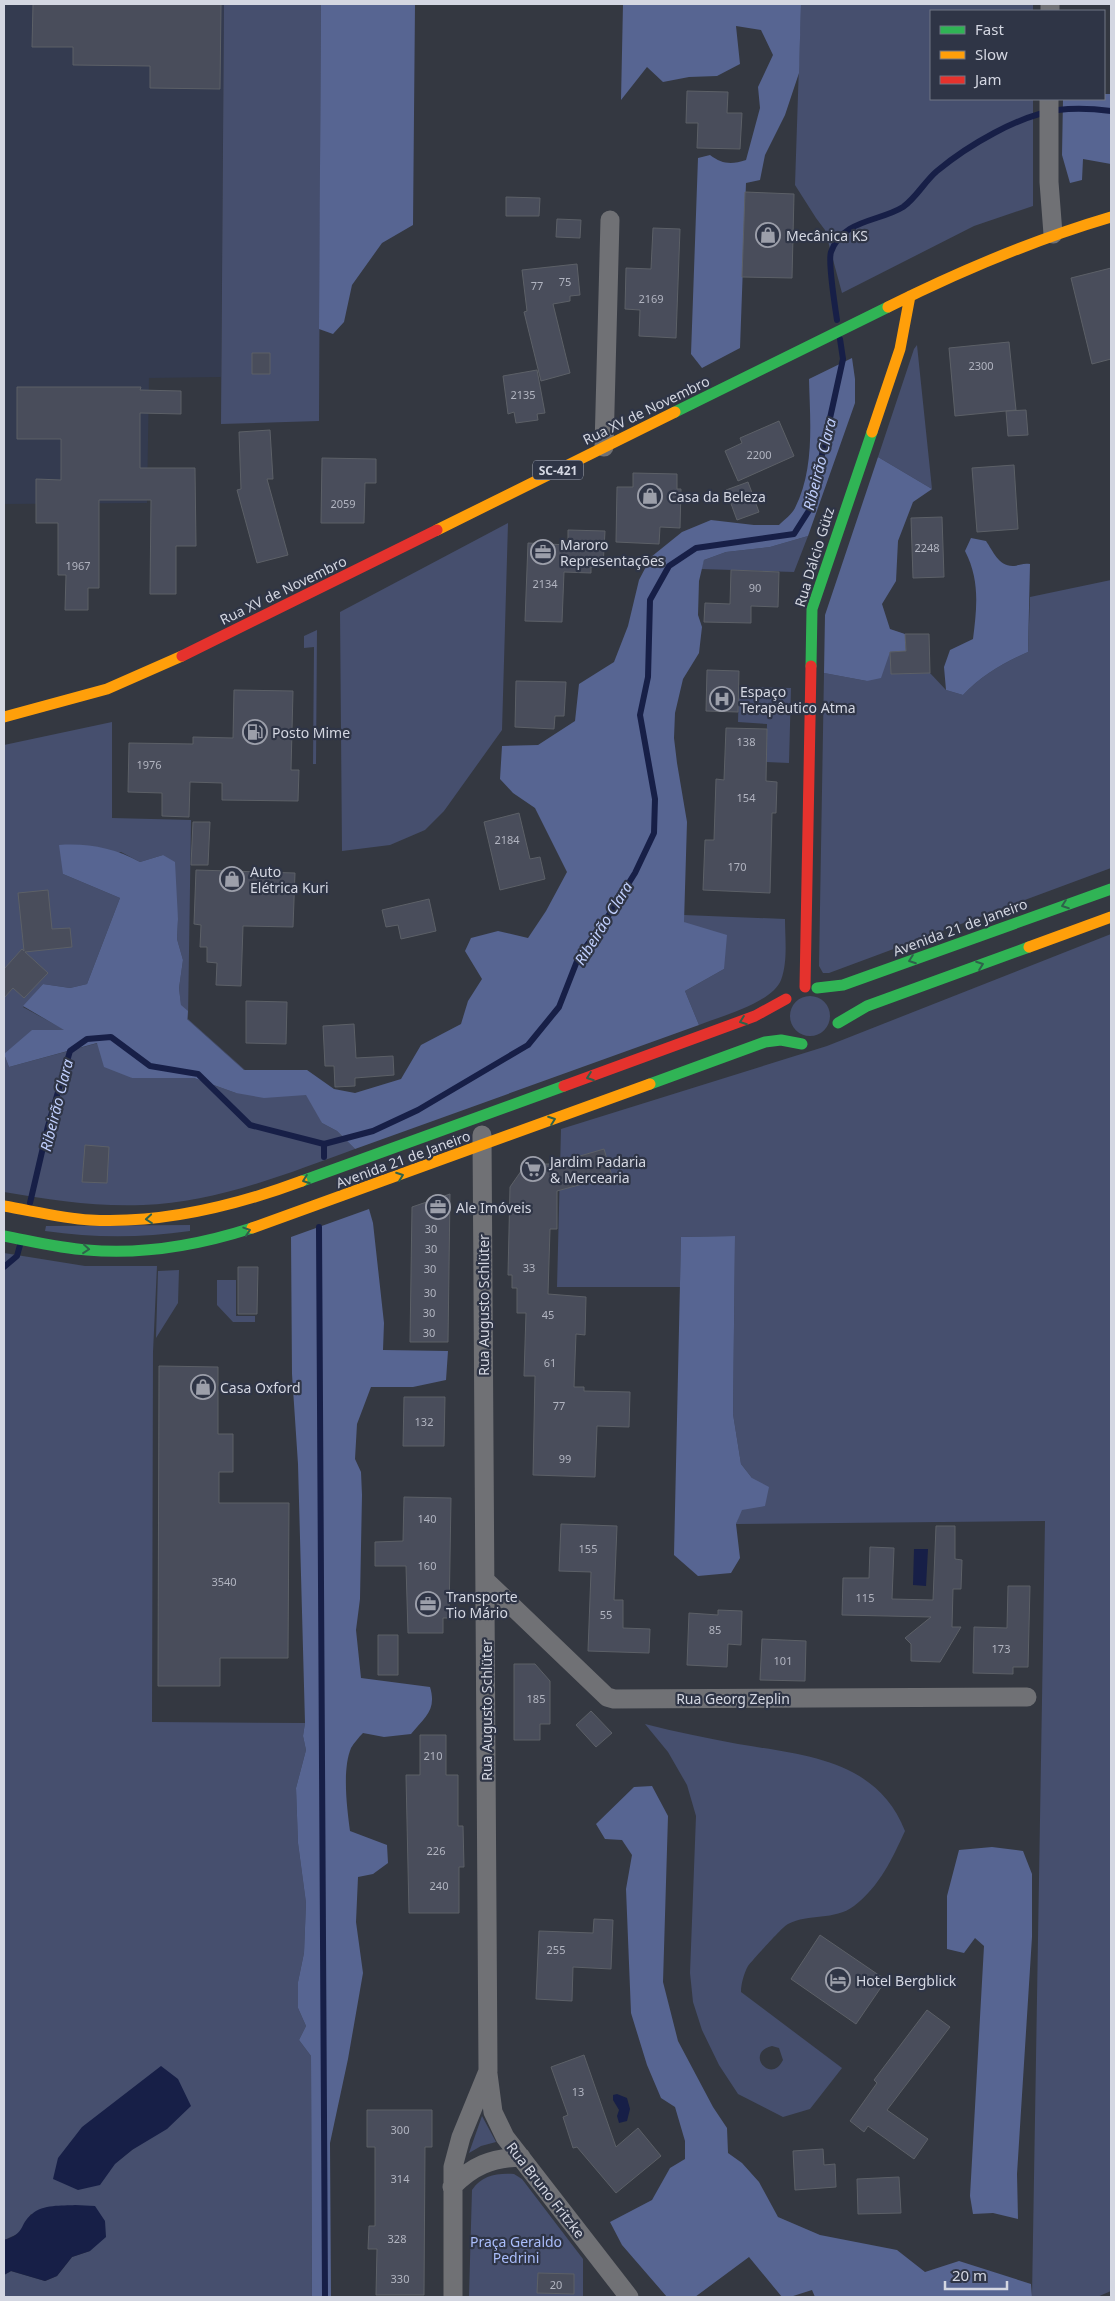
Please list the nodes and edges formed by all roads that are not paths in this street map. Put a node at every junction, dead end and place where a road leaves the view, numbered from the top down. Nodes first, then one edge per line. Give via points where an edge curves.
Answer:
1 (1050, 100) edge
2 (1111, 217) edge
3 (610, 220) dead end
4 (1052, 234) junction
5 (910, 296) junction
6 (604, 447) junction
7 (4, 717) edge
8 (1111, 889) edge
9 (1111, 917) edge
10 (804, 987) junction
11 (817, 988) junction
12 (786, 999) junction
13 (482, 1116) junction
14 (482, 1146) junction
15 (4, 1206) edge
16 (200, 1220) junction
17 (4, 1236) edge
18 (200, 1243) junction
19 (485, 1580) junction
20 (1027, 1697) dead end
21 (488, 2071) junction
22 (521, 2157) junction
23 (452, 2187) junction
24 (453, 2297) edge
25 (628, 2297) edge

1 - 4 street
2 - 4 main road, Rua XV de Novembro / SC-421
3 - 6 street
4 - 5 main road, Rua XV de Novembro / SC-421
5 - 6 main road, Rua XV de Novembro / SC-421
5 - 10 main road, Rua Dálcio Gütz via 900,349 812,609
6 - 7 main road, Rua XV de Novembro / SC-421 via 174,660 106,689
8 -> 11 main road, Avenida 21 de Janeiro via 843,985
11 -> 9 main road via 835,1001 836,1027 867,1006
10 - 11 main road, Avenida 21 de Janeiro
10 - 12 main road, Avenida 21 de Janeiro
12 -> 13 main road, Avenida 21 de Janeiro via 755,1016
14 -> 12 main road, Avenida 21 de Janeiro via 765,1042 781,1040 807,1044 787,1034 782,1021
13 - 14 street, Rua Augusto Schlüter
13 -> 16 main road, Avenida 21 de Janeiro
18 -> 14 main road, Avenida 21 de Janeiro via 270,1223
14 - 19 street, Rua Augusto Schlüter
16 -> 15 main road, Avenida 21 de Janeiro via 90,1220
16 - 18 main road
17 -> 18 main road, Avenida 21 de Janeiro via 87,1250
19 - 20 street, Rua Georg Zeplin via 607,1696 614,1699
19 - 21 street, Rua Augusto Schlüter
21 - 22 street, Rua Bruno Fritzke via 493,2112 505,2138
21 - 23 street, Rua Augusto Schlüter via 460,2136
22 - 23 street via 475,2166
22 - 25 street, Rua Bruno Fritzke
23 - 24 street, Rua Augusto Schlüter

